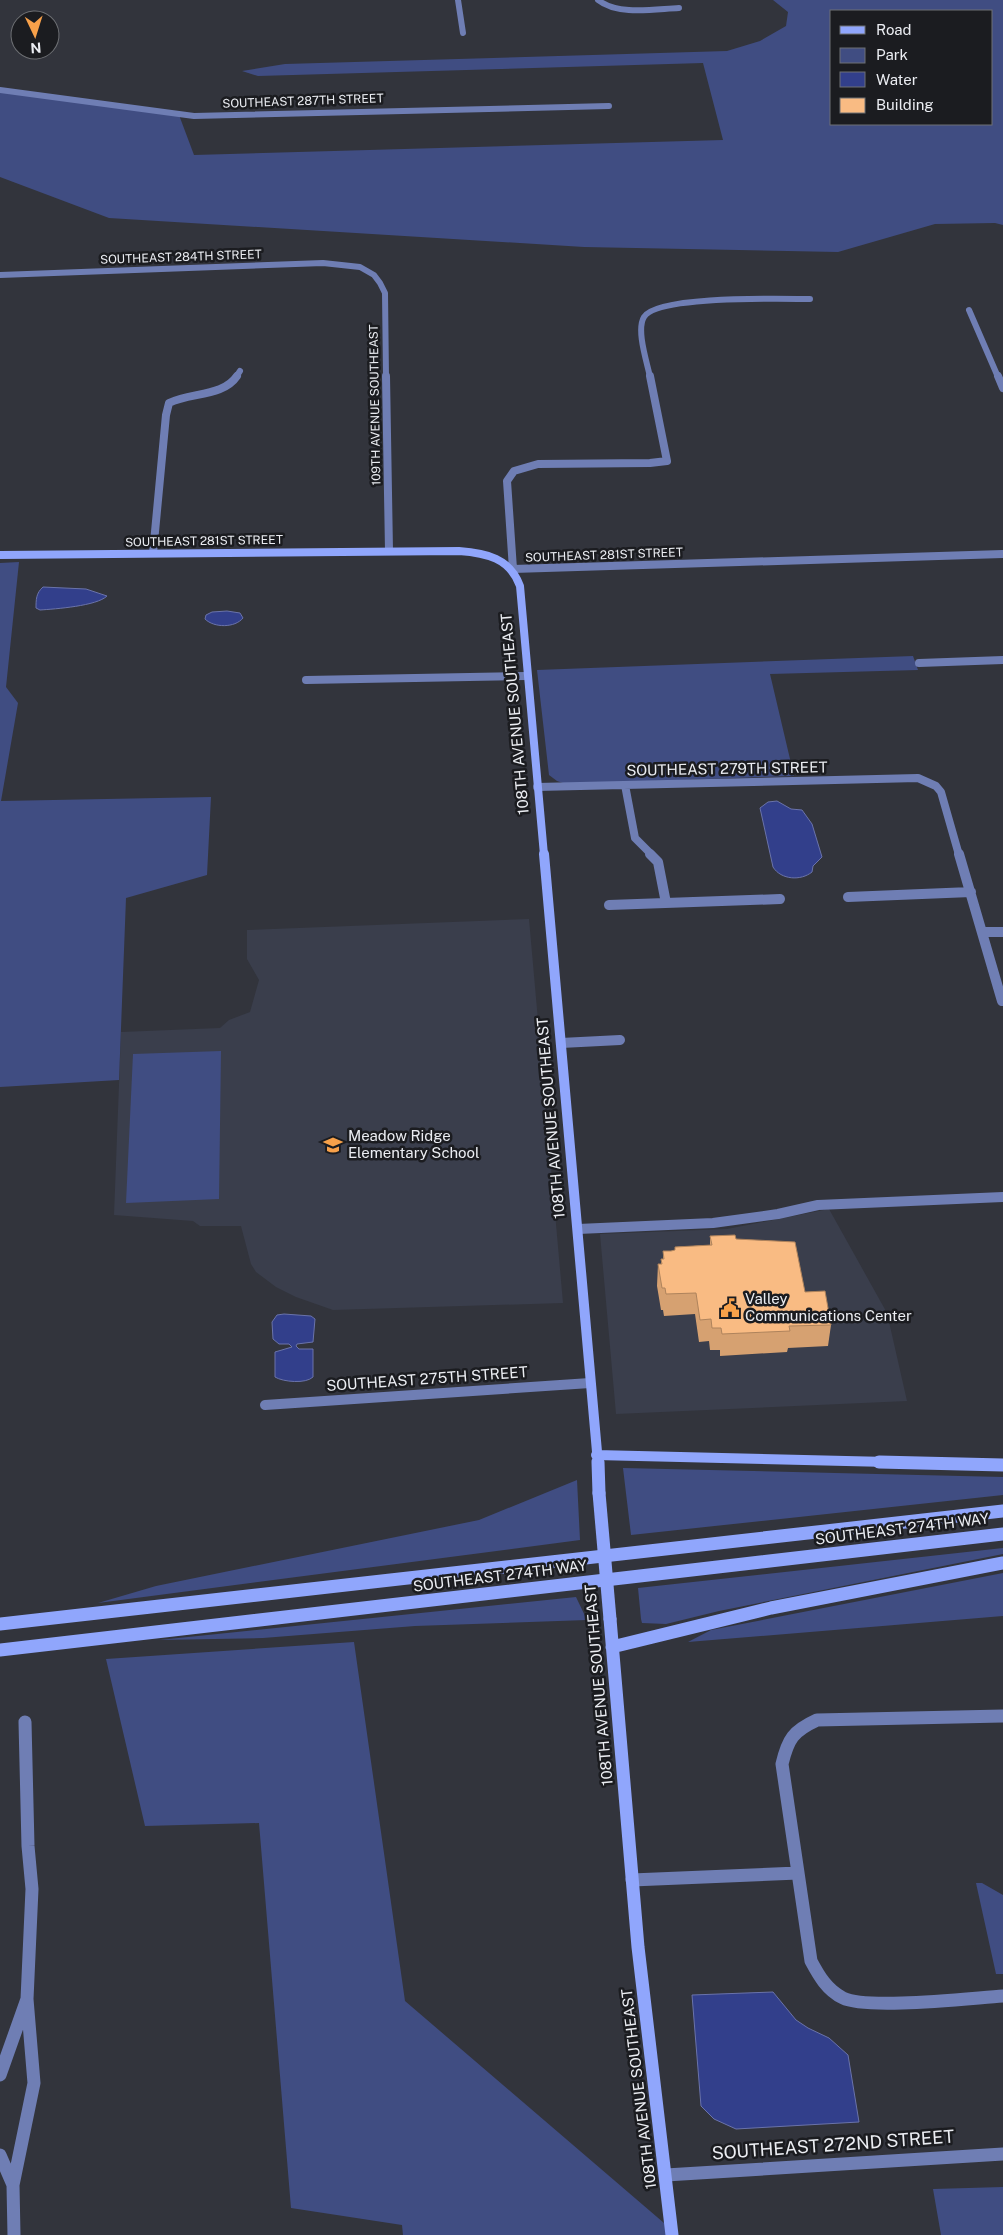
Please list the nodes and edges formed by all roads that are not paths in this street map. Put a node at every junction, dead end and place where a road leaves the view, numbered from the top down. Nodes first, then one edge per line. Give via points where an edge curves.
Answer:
1 (458, 0) edge
2 (598, 0) edge
3 (678, 8) dead end
4 (463, 33) dead end
5 (0, 90) edge
6 (609, 106) dead end
7 (363, 267) joint
8 (0, 276) edge
9 (810, 299) dead end
10 (969, 310) dead end
11 (240, 371) dead end
12 (1003, 388) edge
13 (389, 551) junction
14 (153, 553) junction
15 (1003, 554) edge
16 (0, 556) edge
17 (513, 569) junction
18 (1003, 660) edge
19 (919, 663) dead end
20 (527, 676) junction
21 (306, 680) dead end
22 (625, 785) junction
23 (537, 787) junction
24 (971, 892) junction
25 (848, 897) dead end
26 (780, 899) dead end
27 (666, 903) junction
28 (609, 905) dead end
29 (983, 932) junction
30 (1003, 932) edge
31 (1002, 1001) dead end
32 (620, 1040) dead end
33 (561, 1043) junction
34 (1003, 1198) edge
35 (578, 1228) junction
36 (590, 1383) junction
37 (265, 1405) dead end
38 (596, 1455) junction
39 (1003, 1465) edge
40 (1003, 1512) edge
41 (1003, 1534) edge
42 (1003, 1563) edge
43 (0, 1624) edge
44 (612, 1647) junction
45 (0, 1650) edge
46 (1003, 1716) edge
47 (25, 1722) dead end
48 (798, 1873) junction
49 (632, 1880) junction
50 (1003, 1996) edge
51 (27, 1999) junction
52 (0, 2075) edge
53 (1003, 2154) edge
54 (0, 2155) edge
55 (666, 2175) junction
56 (13, 2185) junction
57 (14, 2235) edge
58 (672, 2235) edge

1 - 4 street
2 - 3 street via 605,6 620,8
5 - 6 street, SOUTHEAST 287TH STREET via 194,116
7 - 8 street, SOUTHEAST 284TH STREET via 322,263
7 - 13 street, 109TH AVENUE SOUTHEAST via 380,280 384,293
9 - 17 street, 108TH AVENUE SOUTHEAST via 692,302 656,308 644,316 640,326 667,460 538,464 514,470 507,481
10 - 12 street
11 - 14 street via 226,386 179,397 170,404 166,415
13 - 14 street, SOUTHEAST 281ST STREET
13 - 17 street, SOUTHEAST 281ST STREET via 478,553 503,560
14 - 16 street, SOUTHEAST 281ST STREET
15 - 17 street, SOUTHEAST 281ST STREET
17 - 20 street, 108TH AVENUE SOUTHEAST via 520,586
18 - 19 street
20 - 21 street
20 - 23 street, 108TH AVENUE SOUTHEAST
22 - 23 street, SOUTHEAST 279TH STREET
22 - 24 street, SOUTHEAST 279TH STREET via 918,778 936,786 941,792
22 - 27 street via 635,838 658,862
23 - 33 street, 108TH AVENUE SOUTHEAST
24 - 25 street
24 - 29 street
26 - 27 street
27 - 28 street
29 - 30 street
29 - 31 street
32 - 33 street
33 - 35 street, 108TH AVENUE SOUTHEAST
34 - 35 street via 818,1205 713,1223
35 - 36 street, 108TH AVENUE SOUTHEAST
36 - 37 street, SOUTHEAST 275TH STREET
36 - 38 street, 108TH AVENUE SOUTHEAST
38 - 39 street
38 - 44 street, 108TH AVENUE SOUTHEAST, bridge
40 - 43 street, SOUTHEAST 274TH WAY
41 - 45 street, SOUTHEAST 274TH WAY
42 - 44 street via 771,1608
44 - 49 street, 108TH AVENUE SOUTHEAST
46 - 48 street via 817,1720 791,1734 782,1764
47 - 51 street via 32,1889
48 - 49 street
48 - 50 street via 811,1960 823,1983 843,1998 872,2003
49 - 55 street, 108TH AVENUE SOUTHEAST
51 - 52 street
51 - 56 street via 34,2083
53 - 55 street, SOUTHEAST 272ND STREET
54 - 56 street
55 - 58 street, 108TH AVENUE SOUTHEAST
56 - 57 street

